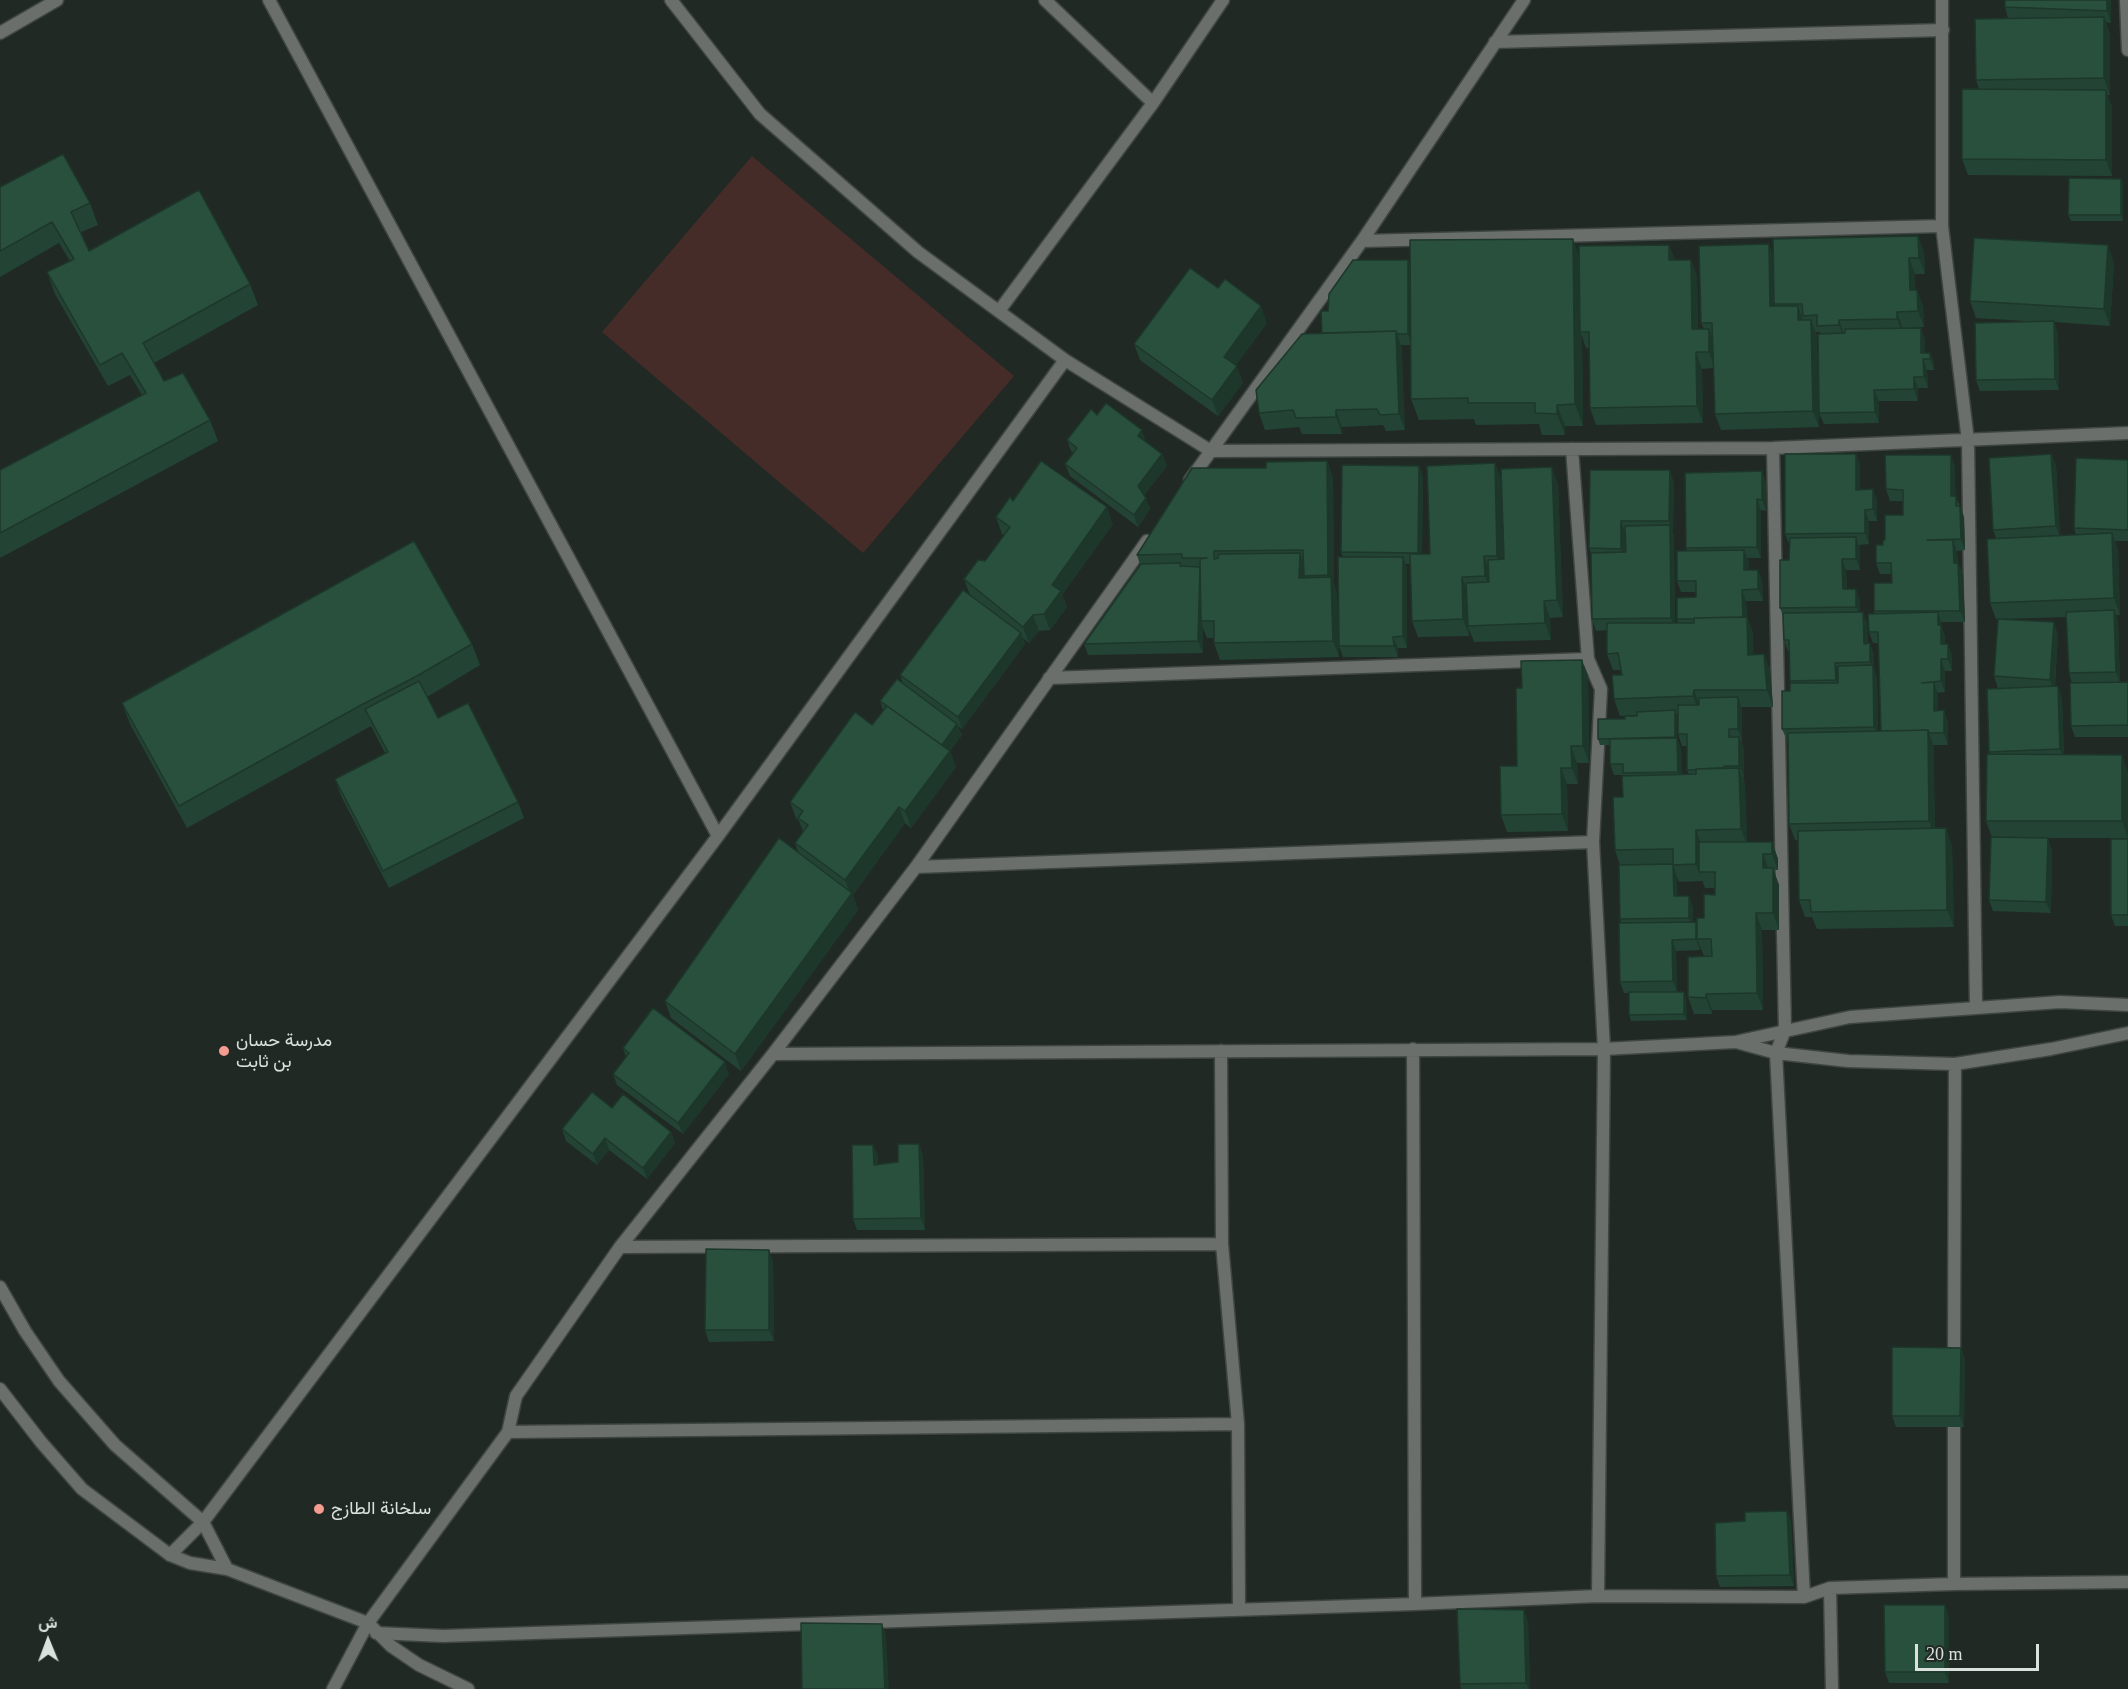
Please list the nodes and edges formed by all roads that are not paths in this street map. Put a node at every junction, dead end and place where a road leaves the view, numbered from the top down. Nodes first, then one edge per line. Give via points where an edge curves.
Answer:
1 (57, 0) edge
2 (269, 0) edge
3 (671, 0) edge
4 (1045, 0) edge
5 (1223, 0) edge
6 (1524, 0) edge
7 (1942, 0) edge
8 (2126, 0) edge
9 (1942, 30) junction
10 (0, 33) edge
11 (1495, 42) junction
12 (2128, 50) edge
13 (1153, 103) junction
14 (1942, 226) junction
15 (1362, 241) junction
16 (999, 311) junction
17 (1065, 360) junction
18 (2128, 433) edge
19 (1968, 441) junction
20 (1773, 448) junction
21 (1572, 449) junction
22 (1211, 451) junction
23 (1184, 489) edge
24 (1157, 527) edge
25 (1588, 659) junction
26 (1048, 678) junction
27 (718, 836) junction
28 (1593, 842) junction
29 (916, 867) junction
30 (2128, 1005) edge
31 (1976, 1007) junction
32 (1785, 1030) junction
33 (2128, 1033) edge
34 (1735, 1042) junction
35 (1413, 1049) junction
36 (1604, 1049) junction
37 (1221, 1051) junction
38 (1776, 1053) junction
39 (773, 1054) junction
40 (1955, 1064) junction
41 (1222, 1244) junction
42 (620, 1247) junction
43 (0, 1287) edge
44 (1954, 1371) edge
45 (0, 1389) edge
46 (1954, 1395) edge
47 (1238, 1424) junction
48 (508, 1432) junction
49 (204, 1522) junction
50 (170, 1556) junction
51 (227, 1569) junction
52 (2128, 1582) edge
53 (1954, 1584) junction
54 (1830, 1588) junction
55 (1598, 1596) junction
56 (1804, 1597) junction
57 (1415, 1604) junction
58 (1239, 1610) junction
59 (372, 1628) junction
60 (333, 1689) edge
61 (468, 1689) edge
62 (1832, 1689) edge

1 - 10 street
2 - 27 street
3 - 16 street via 760,114 918,252
4 - 13 street
5 - 13 street
6 - 11 street
7 - 9 street
8 - 12 street
9 - 11 street
9 - 14 street
11 - 15 street
13 - 16 street
14 - 15 street
14 - 19 street
15 - 22 street
16 - 17 street
17 - 22 street
17 - 27 street
18 - 19 street
19 - 20 street
19 - 31 street
20 - 21 street
20 - 32 street
21 - 22 street
21 - 25 street
22 - 23 street
24 - 26 street
25 - 26 street
25 - 28 street via 1601,689
26 - 29 street
27 - 49 street
28 - 29 street
28 - 36 street
29 - 39 street
30 - 31 street via 2060,1002
31 - 32 street via 1850,1017
32 - 34 street
32 - 38 street
33 - 40 street
34 - 36 street
34 - 38 street
35 - 36 street
35 - 37 street
35 - 57 street
36 - 55 street
37 - 39 street
37 - 41 street
38 - 40 street via 1848,1061
38 - 56 street
39 - 42 street
40 - 44 street
41 - 42 street
41 - 47 street
42 - 48 street via 516,1396
43 - 49 street via 59,1381 115,1445
45 - 50 street via 82,1489
46 - 53 street
47 - 48 street
47 - 58 street
48 - 59 street
49 - 50 street
49 - 51 street
50 - 51 street
51 - 59 street
52 - 53 street
53 - 54 street
54 - 56 street
54 - 62 street
55 - 56 street
55 - 57 street
57 - 58 street
58 - 59 street via 443,1636
59 - 60 street
59 - 61 street via 419,1665

